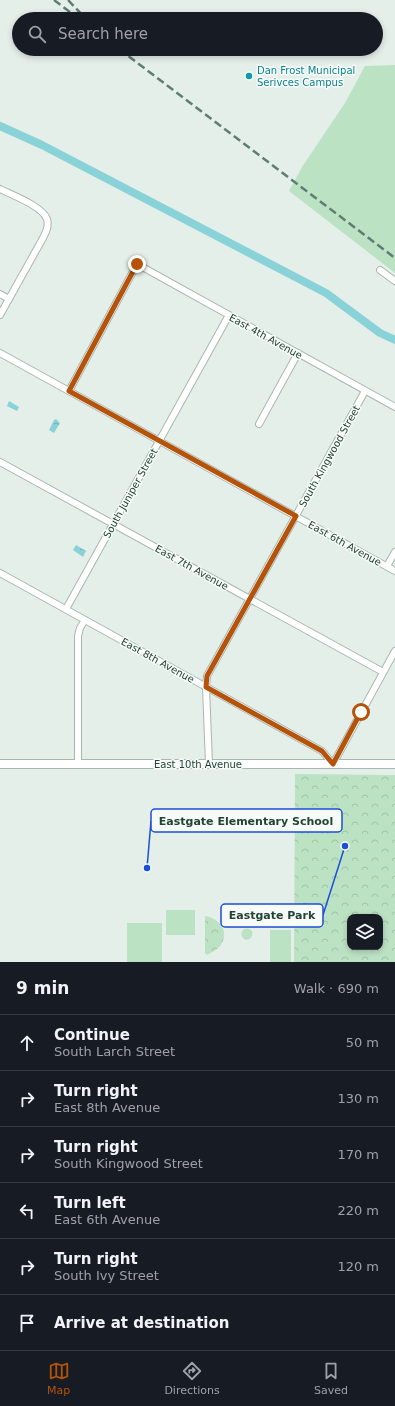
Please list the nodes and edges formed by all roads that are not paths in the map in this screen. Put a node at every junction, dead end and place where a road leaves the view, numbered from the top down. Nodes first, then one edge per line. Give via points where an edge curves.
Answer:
1 (0, 189) edge
2 (380, 270) dead end
3 (395, 281) edge
4 (0, 294) edge
5 (9, 299) junction
6 (0, 315) edge
7 (229, 315) junction
8 (0, 353) edge
9 (298, 353) junction
10 (69, 391) junction
11 (365, 391) junction
12 (395, 407) edge
13 (259, 424) dead end
14 (159, 441) junction
15 (0, 462) edge
16 (296, 516) junction
17 (113, 524) junction
18 (395, 552) edge
19 (387, 566) junction
20 (395, 570) edge
21 (0, 573) edge
22 (250, 599) junction
23 (66, 609) junction
24 (85, 620) junction
25 (395, 651) edge
26 (383, 672) junction
27 (206, 687) junction
28 (0, 764) edge
29 (78, 764) junction
30 (209, 764) junction
31 (333, 764) junction
32 (395, 764) edge

1 - 5 street via 33,206 47,219 44,238
2 - 3 street
4 - 5 street
5 - 6 street
7 - 9 street, East 4th Avenue
7 - 10 street, East 4th Avenue via 137,264
7 - 14 street, South Juniper Street
8 - 10 street, East 6th Avenue
9 - 11 street, East 4th Avenue
9 - 13 street
10 - 14 street, East 6th Avenue
11 - 12 street, East 4th Avenue
11 - 16 street, South Kingwood Street
14 - 16 street, East 6th Avenue
14 - 17 street, South Juniper Street
15 - 17 street, East 7th Avenue
16 - 19 street, East 6th Avenue
16 - 22 street, South Kingwood Street
17 - 22 street, East 7th Avenue
17 - 23 street, South Juniper Street
18 - 19 street
19 - 20 street, East 6th Avenue
21 - 23 street, East 8th Avenue
22 - 26 street, East 7th Avenue
22 - 27 street, South Kingwood Street via 207,676
23 - 24 street, East 8th Avenue
24 - 27 street, East 8th Avenue
24 - 29 street via 78,636
25 - 26 street
26 - 31 street
27 - 30 street, South Kingwood Street
27 - 31 street, East 8th Avenue via 322,751
28 - 29 street, East 10th Avenue
29 - 30 street, East 10th Avenue
30 - 31 street, East 10th Avenue
31 - 32 street, East 10th Avenue

